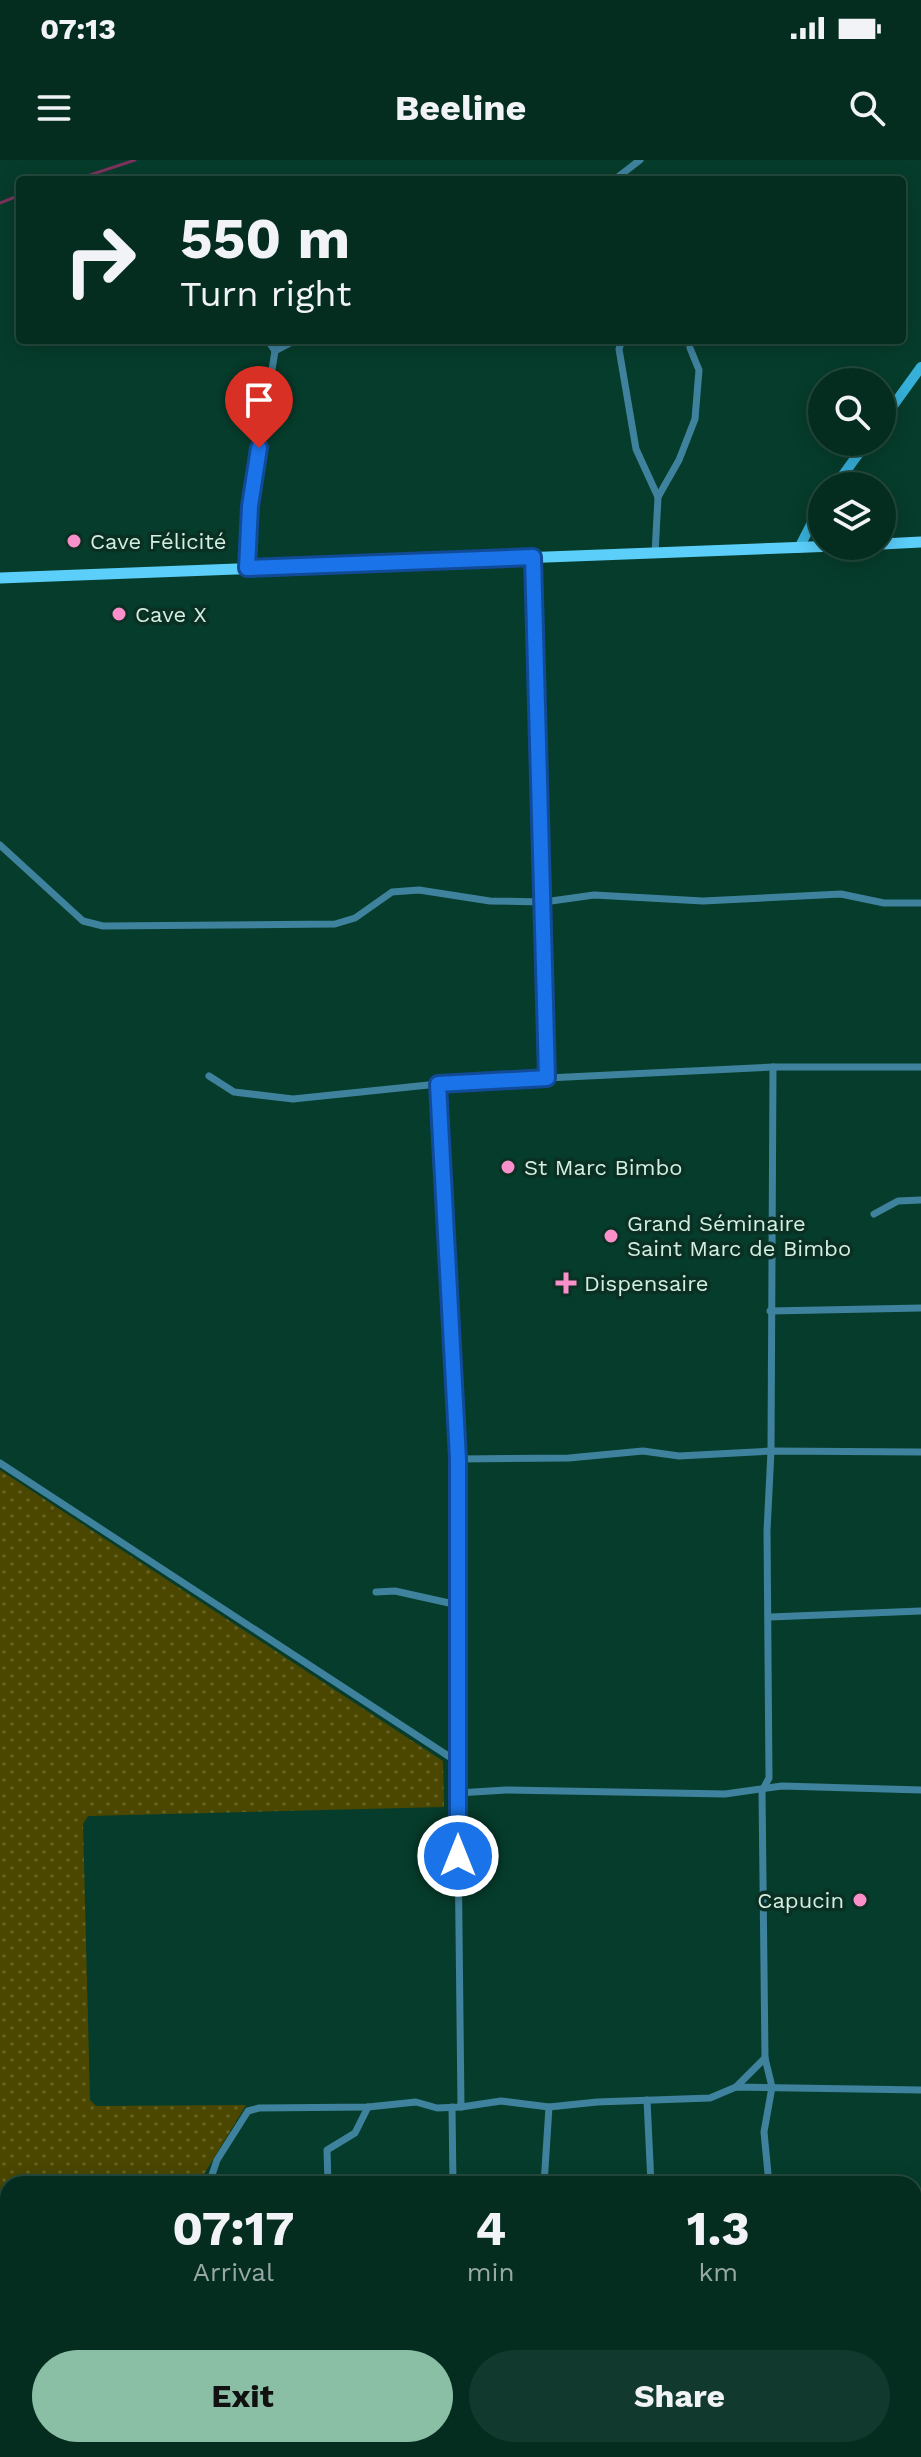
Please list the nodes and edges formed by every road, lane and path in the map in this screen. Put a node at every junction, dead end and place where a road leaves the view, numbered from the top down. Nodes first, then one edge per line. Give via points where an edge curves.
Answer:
1 (640, 160) edge
2 (627, 172) junction
3 (620, 176) edge
4 (631, 176) edge
5 (271, 344) edge
6 (288, 344) edge
7 (621, 344) edge
8 (690, 348) dead end
9 (275, 351) junction
10 (921, 367) edge
11 (896, 402) edge
12 (658, 497) junction
13 (808, 530) edge
14 (921, 542) edge
15 (896, 543) edge
16 (799, 548) junction
17 (808, 548) edge
18 (655, 554) junction
19 (533, 557) junction
20 (247, 568) junction
21 (0, 578) edge
22 (0, 845) edge
23 (544, 902) junction
24 (921, 903) edge
25 (773, 1067) junction
26 (921, 1067) edge
27 (209, 1076) dead end
28 (547, 1078) junction
29 (438, 1084) junction
30 (921, 1200) edge
31 (874, 1214) dead end
32 (921, 1308) edge
33 (770, 1311) junction
34 (771, 1451) junction
35 (921, 1452) edge
36 (458, 1459) junction
37 (0, 1463) edge
38 (376, 1592) dead end
39 (458, 1605) junction
40 (921, 1611) edge
41 (770, 1617) junction
42 (459, 1763) junction
43 (921, 1790) edge
44 (762, 1791) junction
45 (458, 1793) junction
46 (765, 2058) junction
47 (736, 2087) junction
48 (772, 2087) junction
49 (921, 2090) edge
50 (647, 2100) junction
51 (368, 2107) junction
52 (452, 2107) junction
53 (461, 2107) junction
54 (549, 2107) junction
55 (212, 2176) edge
56 (328, 2176) edge
57 (453, 2176) edge
58 (545, 2176) edge
59 (651, 2176) edge
60 (768, 2176) edge

1 - 2 street
2 - 3 street
2 - 4 street
5 - 9 street
6 - 9 street
7 - 12 street via 636,449
8 - 12 street via 699,370 695,419
9 - 20 street via 250,506
10 - 11 street
12 - 18 street
13 - 16 street
14 - 15 main road
16 - 17 main road
16 - 18 main road
18 - 19 main road
19 - 20 main road
19 - 23 street
20 - 21 main road
22 - 23 street via 83,921 103,926 335,924 355,918 392,892 419,890 490,901
23 - 24 street via 594,895 703,901 841,894 884,903
23 - 28 street
25 - 26 street
25 - 28 street
25 - 33 street
27 - 29 street via 234,1092 293,1099
28 - 29 street
29 - 36 street
30 - 31 street via 898,1201
32 - 33 street
33 - 34 street
34 - 35 street
34 - 36 street
34 - 41 street
36 - 39 street
37 - 42 street
38 - 39 street
39 - 42 street
40 - 41 street
41 - 44 street via 769,1778
42 - 45 street
43 - 44 street via 782,1786
44 - 45 street
44 - 46 street
45 - 53 street
46 - 47 street
46 - 48 street
47 - 48 street
47 - 50 street via 710,2098
48 - 49 street
48 - 60 street via 764,2132
50 - 54 street
50 - 59 street
51 - 52 street via 416,2102
51 - 55 street via 248,2111
51 - 56 street via 355,2133 327,2150
52 - 53 street
52 - 57 street
53 - 54 street via 501,2101
54 - 58 street

